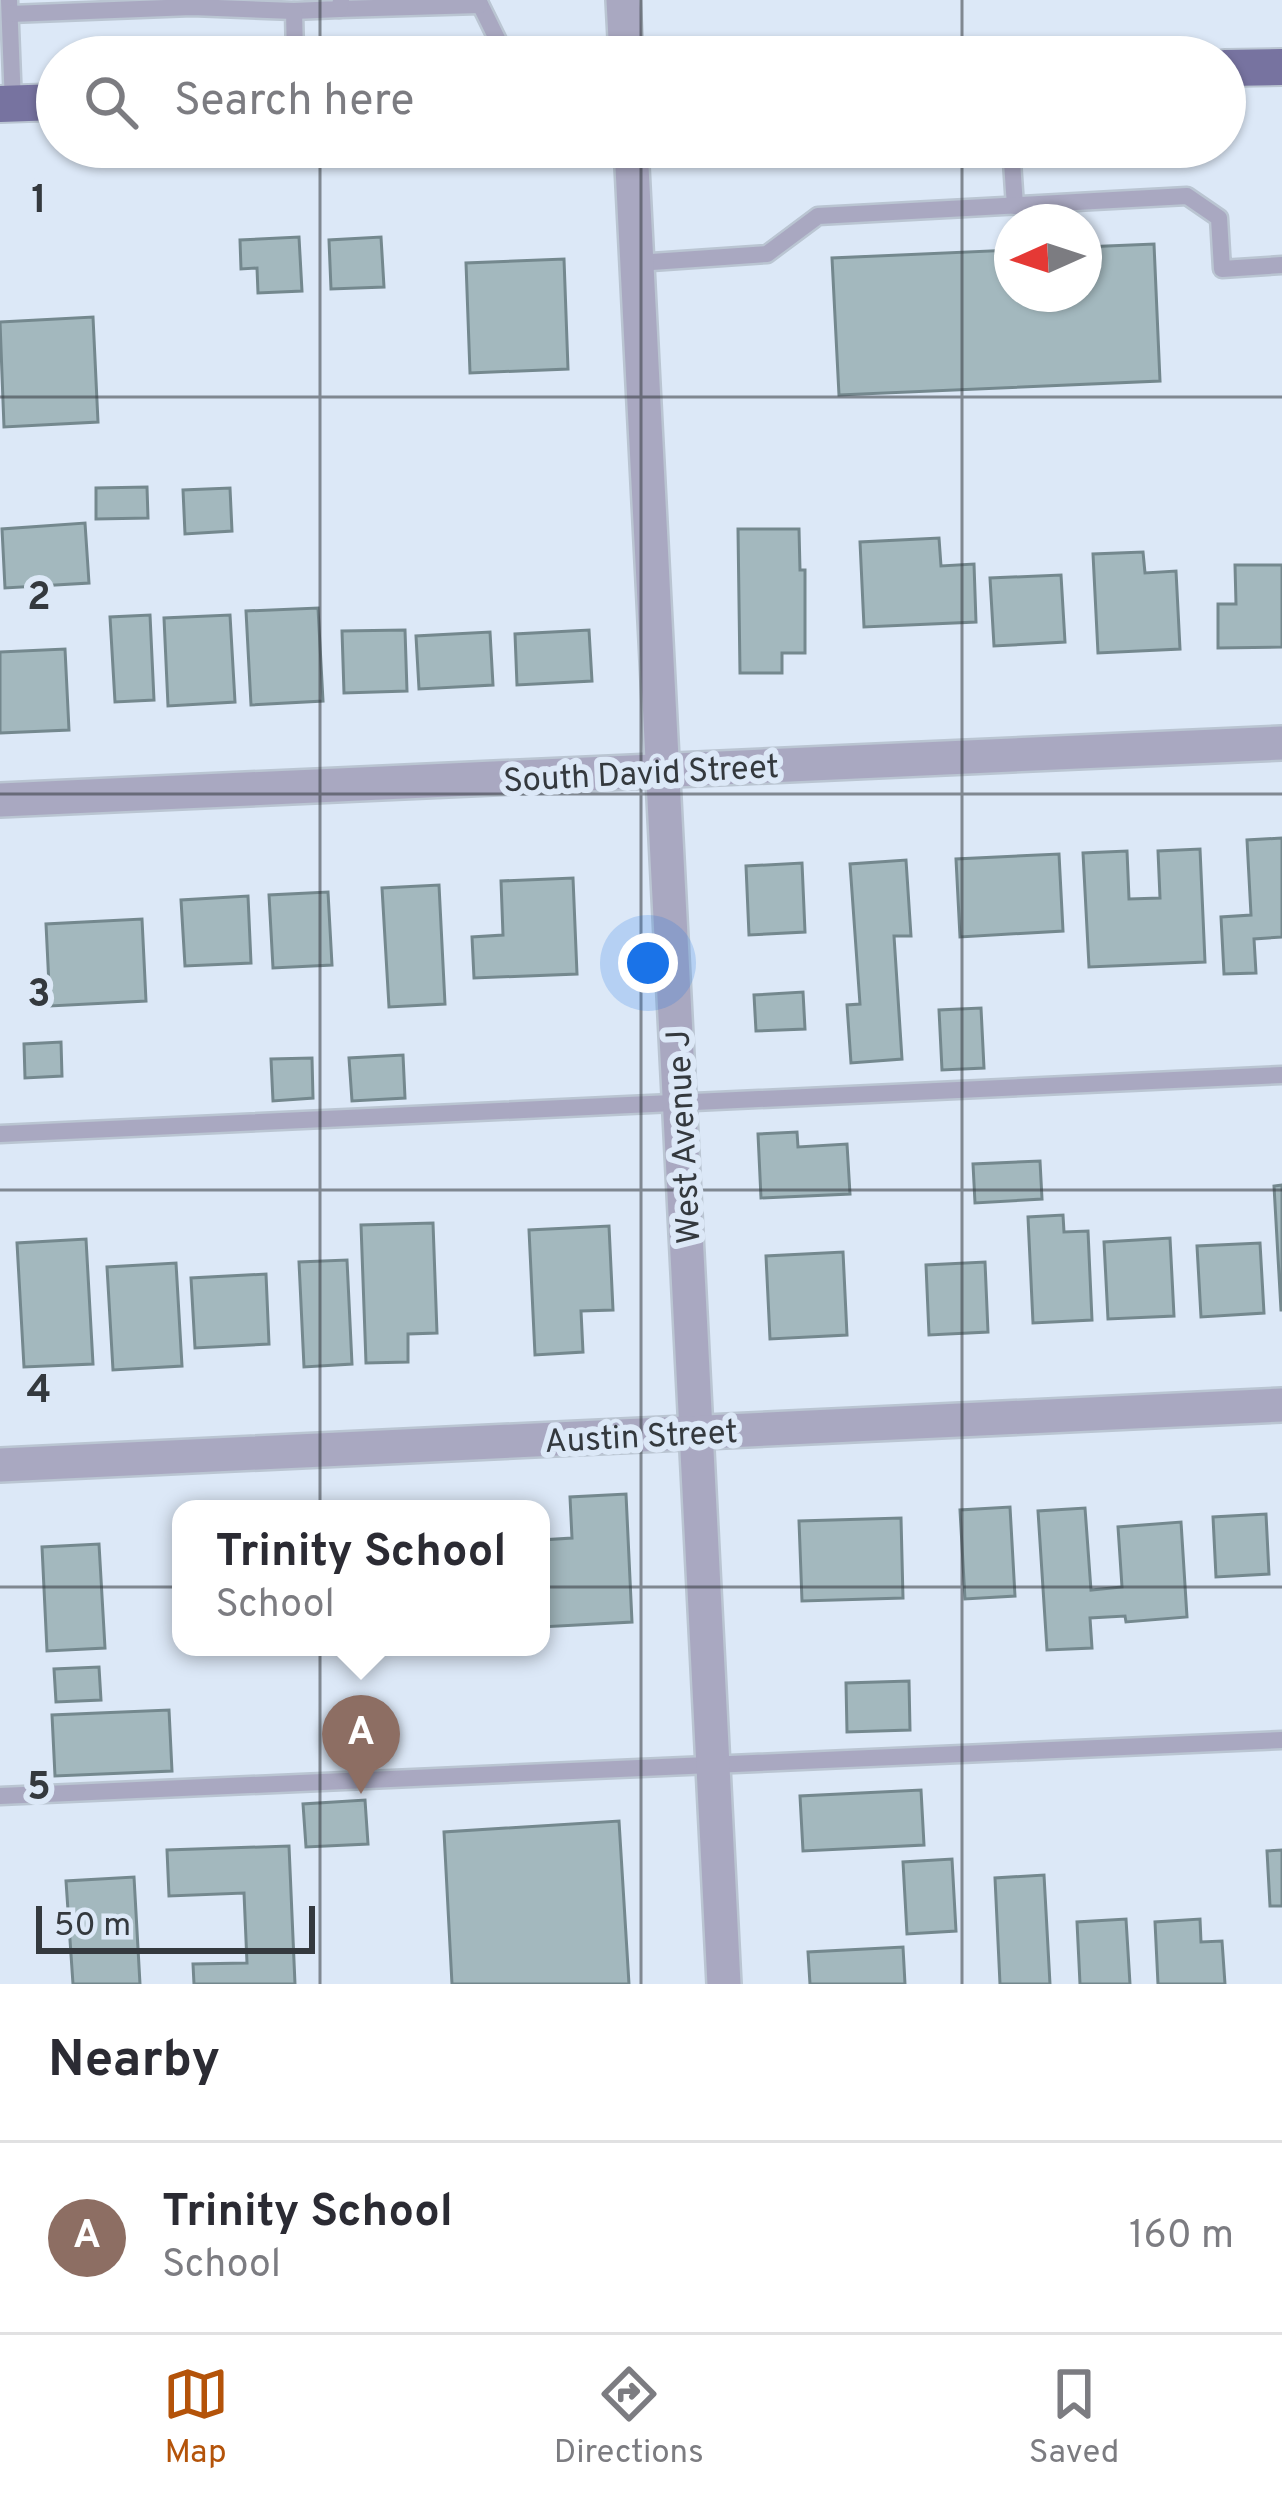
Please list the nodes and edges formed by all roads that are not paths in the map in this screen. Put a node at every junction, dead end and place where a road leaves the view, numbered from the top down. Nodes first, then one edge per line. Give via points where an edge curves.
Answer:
1 (623, 0) edge
2 (479, 3) edge
3 (192, 4) edge
4 (340, 5) edge
5 (9, 7) edge
6 (295, 11) junction
7 (295, 36) edge
8 (496, 36) edge
9 (625, 36) edge
10 (1282, 67) edge
11 (1246, 68) edge
12 (36, 103) edge
13 (6, 104) edge
14 (632, 168) edge
15 (1012, 168) edge
16 (1015, 204) edge
17 (1049, 204) edge
18 (994, 207) edge
19 (637, 263) junction
20 (1282, 265) edge
21 (1282, 743) edge
22 (664, 771) junction
23 (0, 800) edge
24 (1282, 1076) edge
25 (680, 1103) junction
26 (0, 1134) edge
27 (1282, 1405) edge
28 (698, 1432) junction
29 (0, 1465) edge
30 (1282, 1740) edge
31 (713, 1765) junction
32 (0, 1796) edge
33 (724, 1984) edge

1 - 9 street
2 - 4 lane
2 - 8 lane
3 - 5 lane
3 - 6 lane
4 - 6 lane
5 - 13 lane
6 - 7 lane
10 - 11 main road
12 - 13 main road
14 - 19 street, West Avenue J
15 - 16 lane
17 - 20 lane via 1187,196 1219,218 1222,269
18 - 19 lane via 818,216 766,254
19 - 22 street, West Avenue J
21 - 22 street, South David Street
22 - 23 street, South David Street
22 - 25 street, West Avenue J
24 - 25 lane
25 - 26 lane
25 - 28 street, West Avenue J
27 - 28 street, Austin Street
28 - 29 street, Austin Street
28 - 31 street, West Avenue J
30 - 31 lane
31 - 32 lane
31 - 33 street, West Avenue J

